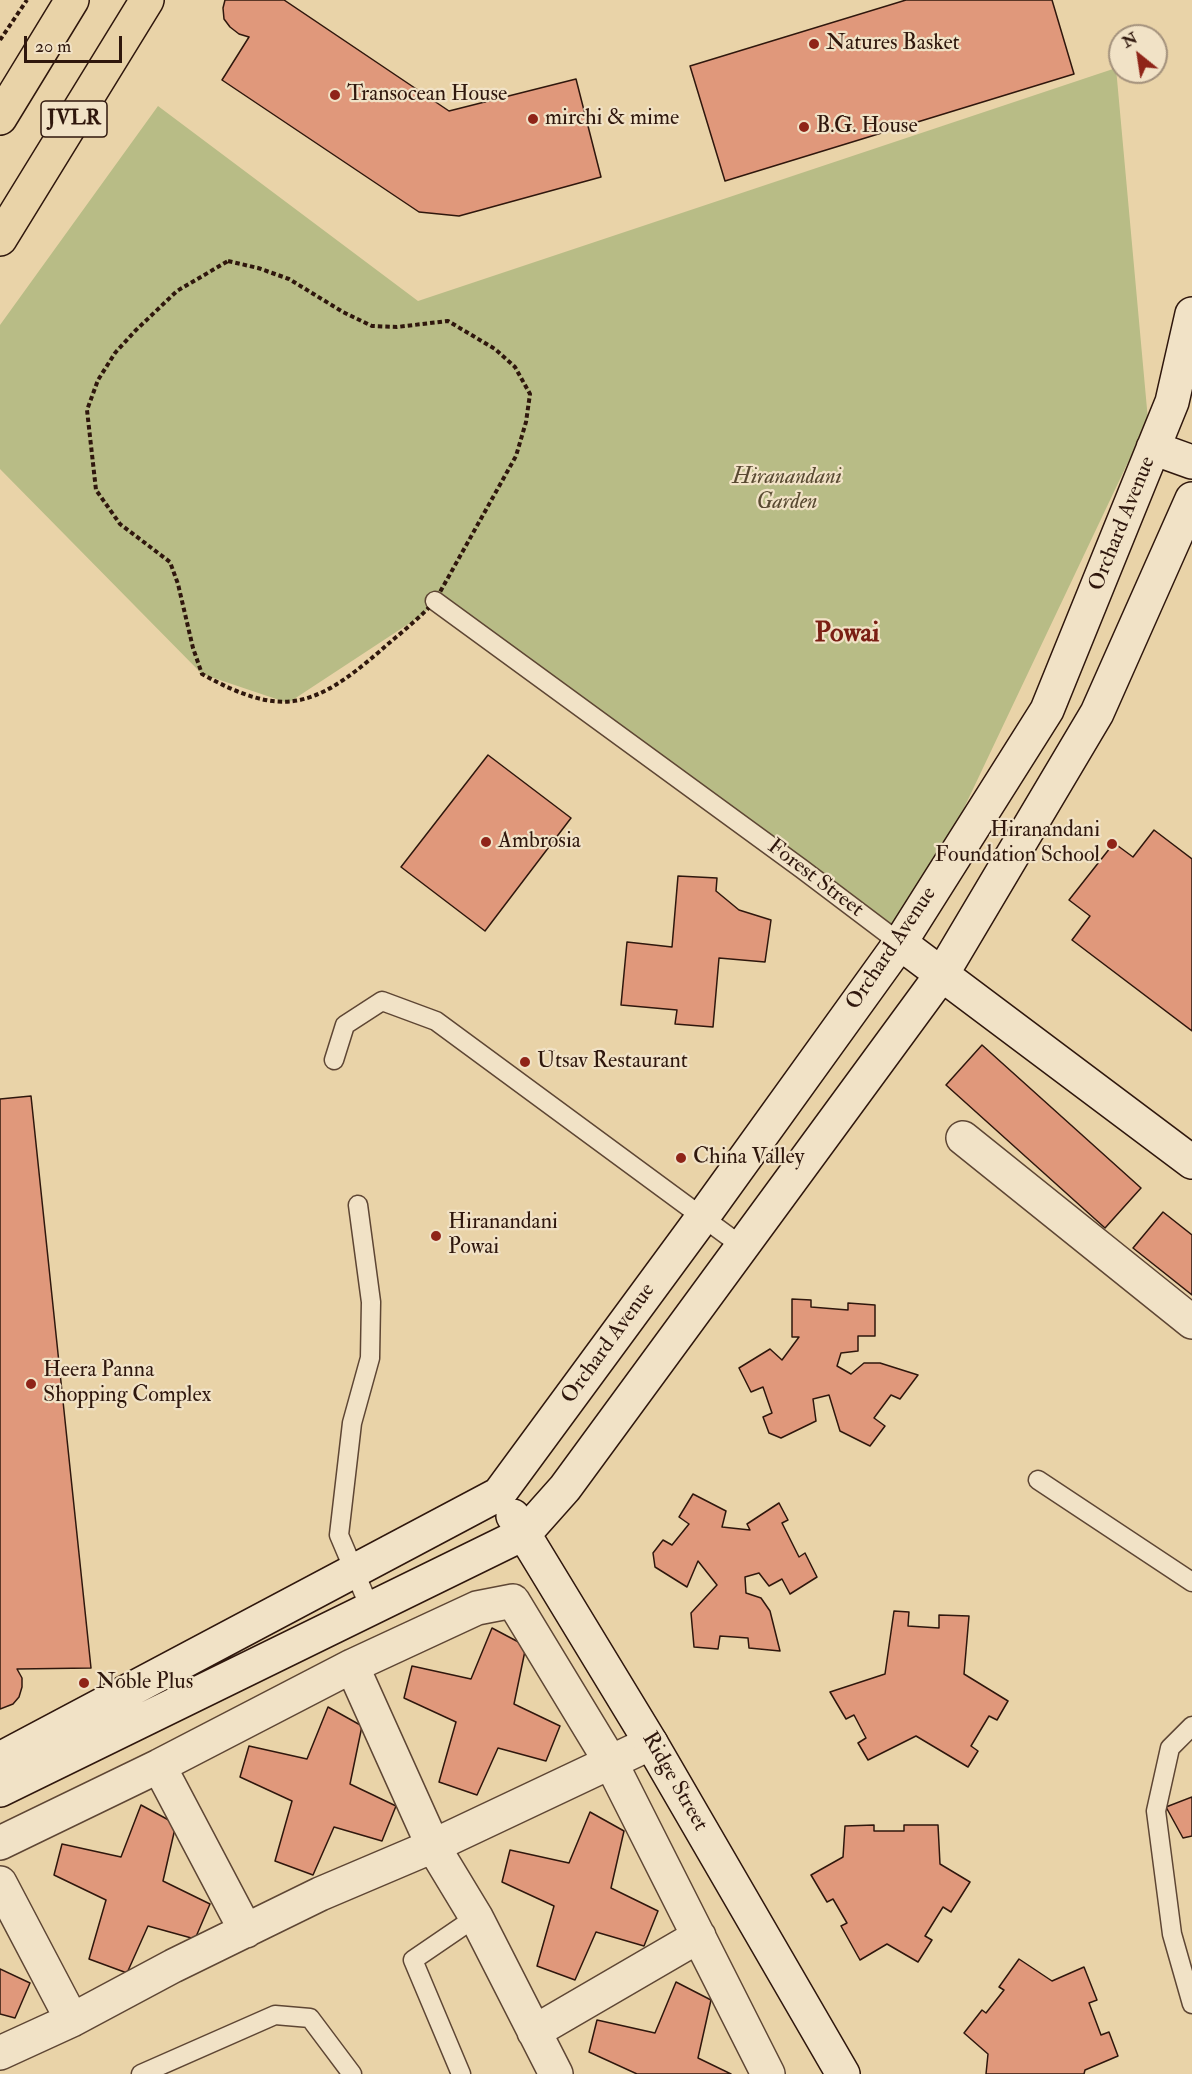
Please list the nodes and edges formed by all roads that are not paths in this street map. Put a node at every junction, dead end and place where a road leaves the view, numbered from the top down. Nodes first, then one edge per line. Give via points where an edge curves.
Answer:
1 (72, 0) edge
2 (147, 0) edge
3 (0, 118) edge
4 (0, 239) edge
5 (1192, 314) edge
6 (1182, 406) edge
7 (1154, 448) junction
8 (1192, 462) edge
9 (1192, 499) edge
10 (435, 602) road end
11 (900, 943) junction
12 (942, 974) junction
13 (334, 1060) dead end
14 (963, 1138) dead end
15 (1192, 1162) edge
16 (358, 1205) dead end
17 (702, 1218) junction
18 (743, 1247) junction
19 (1192, 1322) edge
20 (1038, 1480) dead end
21 (499, 1494) junction
22 (525, 1533) junction
23 (353, 1571) junction
24 (1192, 1582) edge
25 (370, 1608) junction
26 (352, 1666) junction
27 (1192, 1726) edge
28 (651, 1743) junction
29 (0, 1759) edge
30 (610, 1761) junction
31 (159, 1766) junction
32 (0, 1790) edge
33 (0, 1844) edge
34 (433, 1846) junction
35 (0, 1883) edge
36 (476, 1917) junction
37 (246, 1931) junction
38 (699, 1936) junction
39 (1192, 2004) edge
40 (72, 2020) junction
41 (534, 2032) junction
42 (0, 2053) edge
43 (141, 2074) edge
44 (352, 2074) edge
45 (462, 2074) edge
46 (556, 2074) edge
47 (768, 2074) edge
48 (843, 2074) edge

1 - 3 main road, JVLR
2 - 4 main road, JVLR
5 - 6 street, Orchard Avenue
6 - 7 street, Orchard Avenue
7 - 8 street
7 - 11 street, Orchard Avenue via 1047,710
9 - 12 street via 1097,713
10 - 11 lane, Forest Street
11 - 12 street, Forest Street
11 - 17 street, Orchard Avenue
12 - 15 street, Forest Street
12 - 18 street
13 - 17 lane via 345,1025 382,1000 436,1021
14 - 19 street
16 - 23 lane via 371,1302 370,1358 352,1423 339,1535
17 - 18 lane
17 - 21 street, Orchard Avenue
18 - 22 street via 565,1488
20 - 24 lane
21 - 22 street, Ridge Street
21 - 23 street
22 - 25 street
22 - 28 street, Ridge Street
23 - 25 lane
23 - 29 street
25 - 32 street
26 - 30 street via 477,1608 513,1601
26 - 31 street
26 - 34 street
27 - 39 lane via 1170,1748 1156,1811 1172,1934
28 - 30 street
28 - 48 street, Ridge Street
30 - 34 street
30 - 38 street
31 - 33 street
31 - 37 street
34 - 36 street
34 - 37 street via 320,1894
35 - 40 street
36 - 41 street
36 - 45 lane via 413,1960
37 - 40 street
38 - 41 street
38 - 47 street
40 - 42 street
41 - 46 street
43 - 44 lane via 275,2015 309,2018

